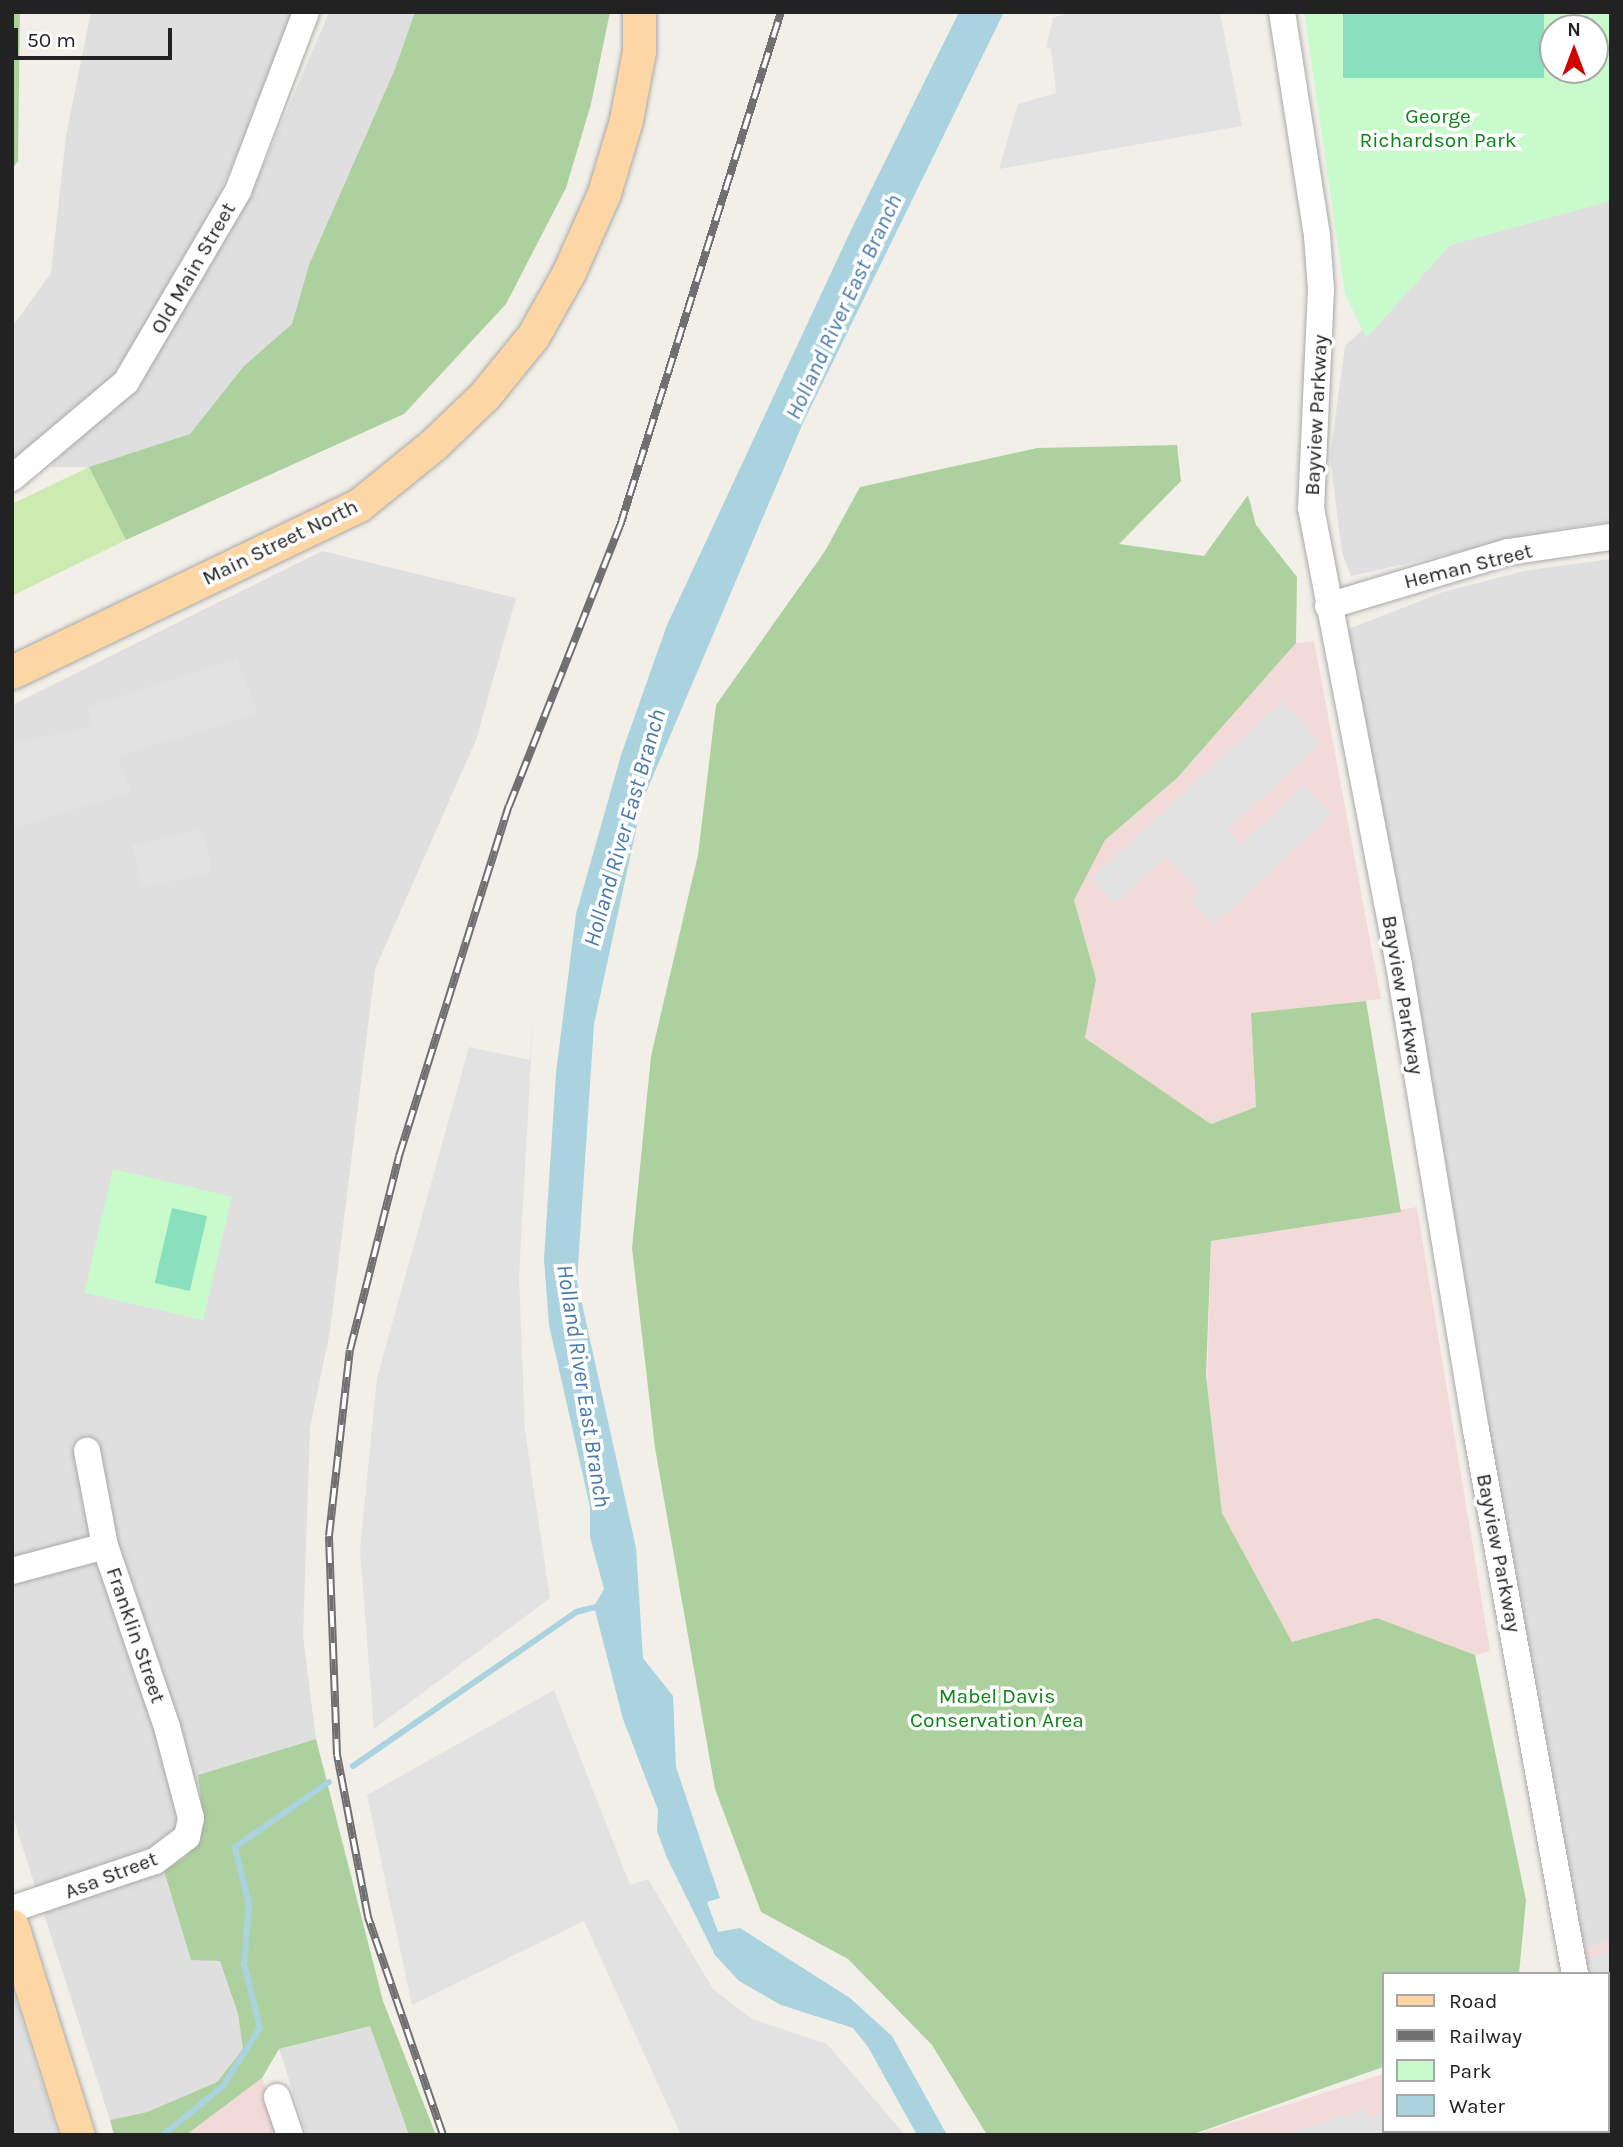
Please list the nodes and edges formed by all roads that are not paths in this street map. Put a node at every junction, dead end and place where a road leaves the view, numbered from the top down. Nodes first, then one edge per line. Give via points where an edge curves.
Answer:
1 (306, 12) edge
2 (639, 12) edge
3 (1282, 12) edge
4 (12, 478) edge
5 (1611, 537) edge
6 (1328, 606) junction
7 (12, 672) edge
8 (87, 1451) dead end
9 (105, 1546) junction
10 (12, 1571) edge
11 (191, 1818) joint
12 (12, 1909) edge
13 (12, 1926) edge
14 (1575, 1972) edge
15 (277, 2097) dead end
16 (78, 2135) edge
17 (289, 2135) edge

1 - 4 street, Old Main Street via 237,191 126,382
2 - 7 main road, Main Street North via 639,51 628,109 604,193 568,274 533,335 485,395 359,505
3 - 6 street, Bayview Parkway via 1317,236 1322,332 1311,508
5 - 6 street, Heman Street via 1508,552
6 - 14 street, Bayview Parkway via 1399,965 1476,1430
8 - 9 street, Franklin Street
9 - 10 street
9 - 11 street, Franklin Street via 167,1727
11 - 12 street, Asa Street via 187,1837 155,1861
13 - 16 main road
15 - 17 street

